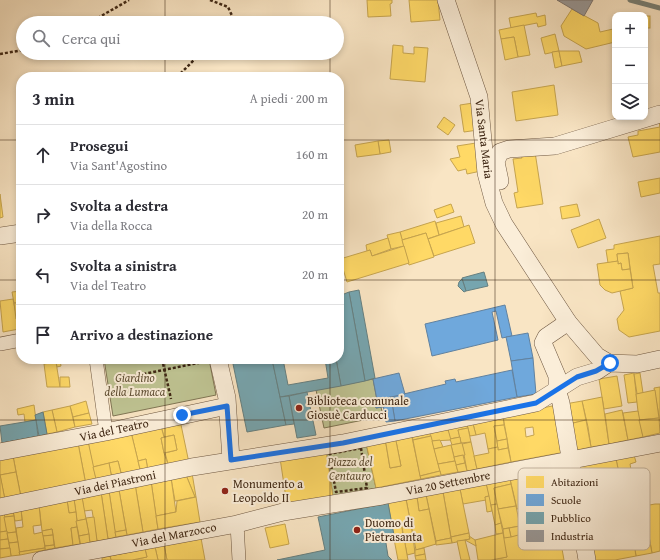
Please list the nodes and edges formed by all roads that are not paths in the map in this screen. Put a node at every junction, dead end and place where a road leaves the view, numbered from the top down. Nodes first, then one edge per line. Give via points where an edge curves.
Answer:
1 (446, 0) edge
2 (660, 114) edge
3 (494, 203) junction
4 (16, 234) edge
5 (0, 236) edge
6 (568, 322) junction
7 (16, 341) edge
8 (0, 344) edge
9 (660, 359) edge
10 (610, 363) junction
11 (97, 364) edge
12 (215, 364) edge
13 (557, 389) junction
14 (227, 406) junction
15 (106, 432) junction
16 (660, 443) edge
17 (0, 452) edge
18 (231, 460) junction
19 (571, 460) junction
20 (529, 468) edge
21 (572, 468) edge
22 (518, 470) edge
23 (0, 507) edge
24 (237, 524) junction
25 (585, 550) edge
26 (40, 560) edge
27 (240, 560) edge
28 (587, 560) edge

1 - 3 street, Via Santa Maria via 479,97 486,173
2 - 3 street via 555,146 509,149 500,152 496,162 500,182
3 - 6 street, Via Santa Maria via 504,224
4 - 5 street
6 - 10 street, Via Santa Maria via 597,356
6 - 13 street via 546,336 543,343 557,376
7 - 8 street
9 - 10 street via 637,364
10 - 13 street, Via dei Piastroni
11 - 15 street
12 - 14 street
13 - 18 street, Via dei Piastroni via 536,403 343,443
13 - 19 street
14 - 15 street, Via del Teatro
14 - 18 street
15 - 17 street, Via del Teatro
16 - 19 street, Via 20 Settembre
18 - 23 street, Via dei Piastroni
19 - 20 street, Via 20 Settembre
19 - 21 street
22 - 24 street, Via 20 Settembre via 283,512
24 - 26 street, Via del Marzocco
24 - 27 street
25 - 28 street

